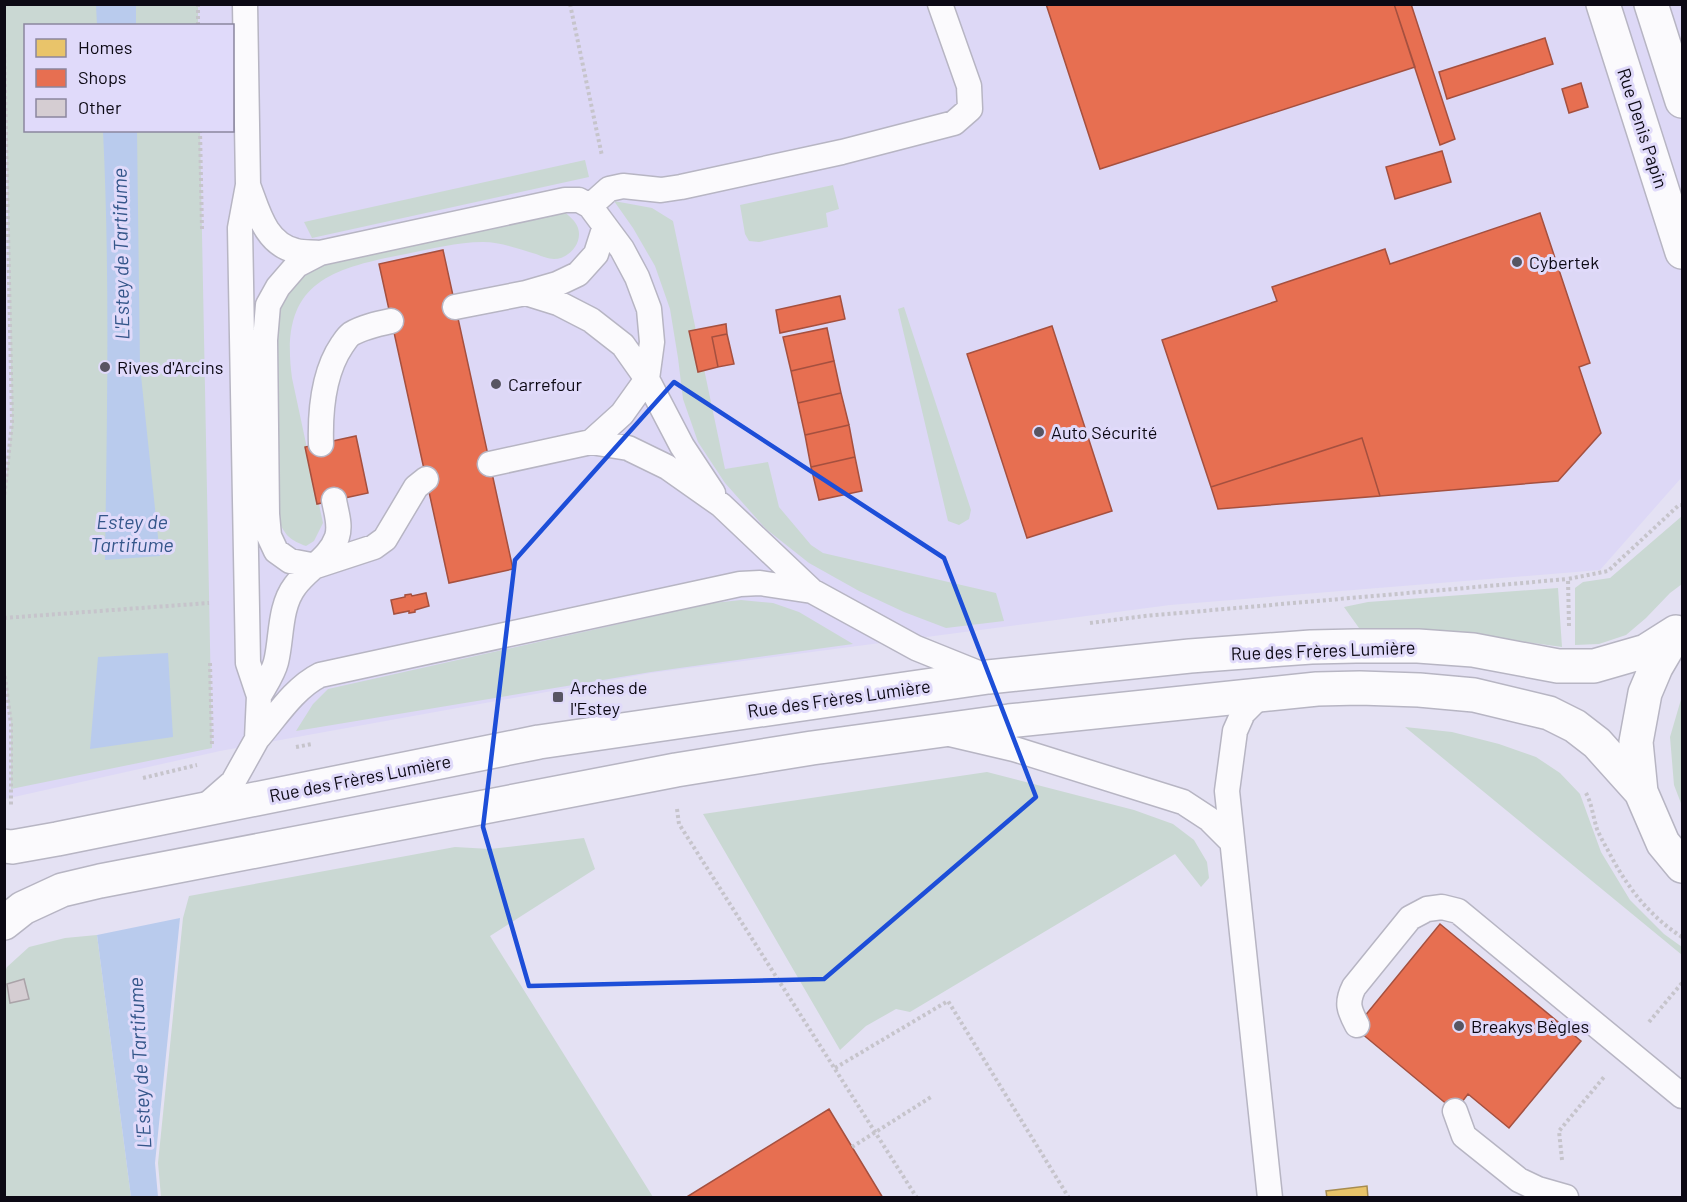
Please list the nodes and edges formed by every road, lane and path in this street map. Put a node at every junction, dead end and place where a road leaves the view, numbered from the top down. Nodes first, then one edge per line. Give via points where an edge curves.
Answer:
1 (198, 4) edge
2 (245, 4) edge
3 (570, 4) edge
4 (940, 4) edge
5 (1603, 4) edge
6 (1651, 4) edge
7 (198, 24) edge
8 (4, 42) edge
9 (1683, 101) edge
10 (248, 185) junction
11 (609, 189) junction
12 (590, 206) junction
13 (605, 225) junction
14 (1683, 252) edge
15 (320, 253) junction
16 (526, 293) junction
17 (455, 307) dead end
18 (391, 321) dead end
19 (647, 379) junction
20 (591, 442) junction
21 (321, 444) dead end
22 (490, 464) dead end
23 (426, 479) dead end
24 (4, 499) edge
25 (334, 500) dead end
26 (721, 505) junction
27 (316, 566) junction
28 (812, 591) junction
29 (209, 603) dead end
30 (4, 618) edge
31 (1679, 630) edge
32 (4, 670) edge
33 (988, 677) junction
34 (1263, 693) junction
35 (259, 696) junction
36 (935, 730) junction
37 (257, 739) junction
38 (1641, 792) junction
39 (668, 807) dead end
40 (201, 810) junction
41 (1232, 842) junction
42 (8, 847) edge
43 (1683, 866) edge
44 (4, 923) edge
45 (1683, 983) edge
46 (1357, 1024) dead end
47 (1627, 1050) junction
48 (835, 1068) junction
49 (1683, 1096) edge
50 (931, 1097) dead end
51 (1455, 1111) dead end
52 (876, 1132) junction
53 (852, 1147) dead end
54 (917, 1197) edge
55 (1069, 1197) edge
56 (1270, 1197) edge
57 (1566, 1197) edge

1 - 7 path
2 - 10 lane
3 - 11 path
4 - 11 lane via 969,86 970,109 954,123 681,187
5 - 14 main road, Rue Denis Papin
6 - 9 main road
8 - 24 path via 12,422
10 - 15 lane via 263,226 277,241 295,251
10 - 35 lane via 240,228 248,663
11 - 12 lane
12 - 13 lane
12 - 15 lane via 579,200 565,200
13 - 16 lane via 596,254 578,274
13 - 19 lane via 637,277 649,309 652,342
15 - 27 lane via 297,265 278,287 268,305 265,340 269,537 276,550 290,561
16 - 17 lane
16 - 19 lane via 558,303 591,320 623,345
18 - 21 lane via 349,335 334,356 321,422
19 - 20 lane via 622,414
19 - 26 lane via 682,446
20 - 22 lane
20 - 26 lane via 628,448 667,467
23 - 27 lane via 416,487 386,539 374,547
25 - 27 lane via 338,535
26 - 28 lane
27 - 35 lane via 295,586 286,604 275,664
28 - 33 lane via 916,648
28 - 37 lane via 760,583 731,586 320,675 289,701
29 - 30 path
31 - 33 main road, Rue des Frères Lumière via 1646,651 1594,666 1557,666 1473,650 1356,646 1190,656
31 - 38 main road via 1645,693 1636,742
32 - 42 path via 11,724
33 - 40 main road, Rue des Frères Lumière via 539,742
34 - 36 main road
34 - 38 main road via 1360,687 1419,690 1474,695 1550,713 1597,743
34 - 41 lane via 1243,713 1235,731 1227,792
35 - 37 lane
36 - 41 lane via 1014,749 1184,802
36 - 44 main road via 676,770 100,881 62,890 23,908
37 - 40 lane via 233,782
38 - 43 main road via 1663,843
39 - 48 path via 677,806 679,824
40 - 42 main road, Rue des Frères Lumière
41 - 56 lane
45 - 47 path
46 - 47 lane via 1350,1011 1349,998 1354,987 1410,918 1442,907 1458,912
47 - 49 lane
47 - 57 path via 1559,1131
48 - 52 path
48 - 55 path via 948,1001
50 - 52 path
51 - 57 lane via 1464,1136 1519,1180
52 - 53 path
52 - 54 path

